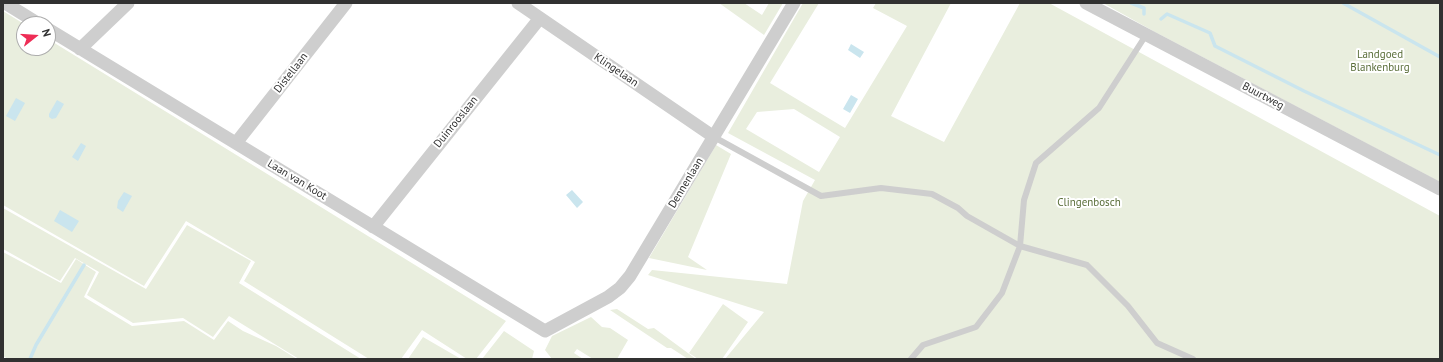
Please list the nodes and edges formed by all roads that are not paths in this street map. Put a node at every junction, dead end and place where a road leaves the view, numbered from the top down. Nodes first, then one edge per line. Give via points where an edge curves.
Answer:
1 (5, 3) edge
2 (128, 3) edge
3 (346, 3) edge
4 (518, 3) edge
5 (794, 3) edge
6 (1086, 3) edge
7 (26, 16) edge
8 (540, 18) junction
9 (56, 34) edge
10 (1146, 35) junction
11 (80, 49) junction
12 (714, 136) junction
13 (236, 143) junction
14 (1440, 189) edge
15 (373, 227) junction
16 (1020, 246) junction
17 (545, 330) joint
18 (912, 359) edge
19 (1193, 359) edge

1 - 7 street
2 - 11 street
3 - 13 street, Distellaan
4 - 8 street, Klingelaan
5 - 12 street, Dennenlaan
6 - 10 street, Buurtweg
8 - 12 street, Klingelaan
8 - 15 street, Duinrooslaan
9 - 11 street, Laan van Koot
10 - 14 street, Buurtweg
10 - 16 lane via 1099,108 1036,163 1024,200
11 - 13 street, Laan van Koot
12 - 16 lane via 821,196 881,188 932,194
12 - 17 street, Dennenlaan via 630,276 620,288
13 - 15 street, Laan van Koot
15 - 17 street, Laan van Koot
16 - 18 lane via 1002,293 976,327 923,345
16 - 19 lane via 1087,265 1128,306 1157,343

